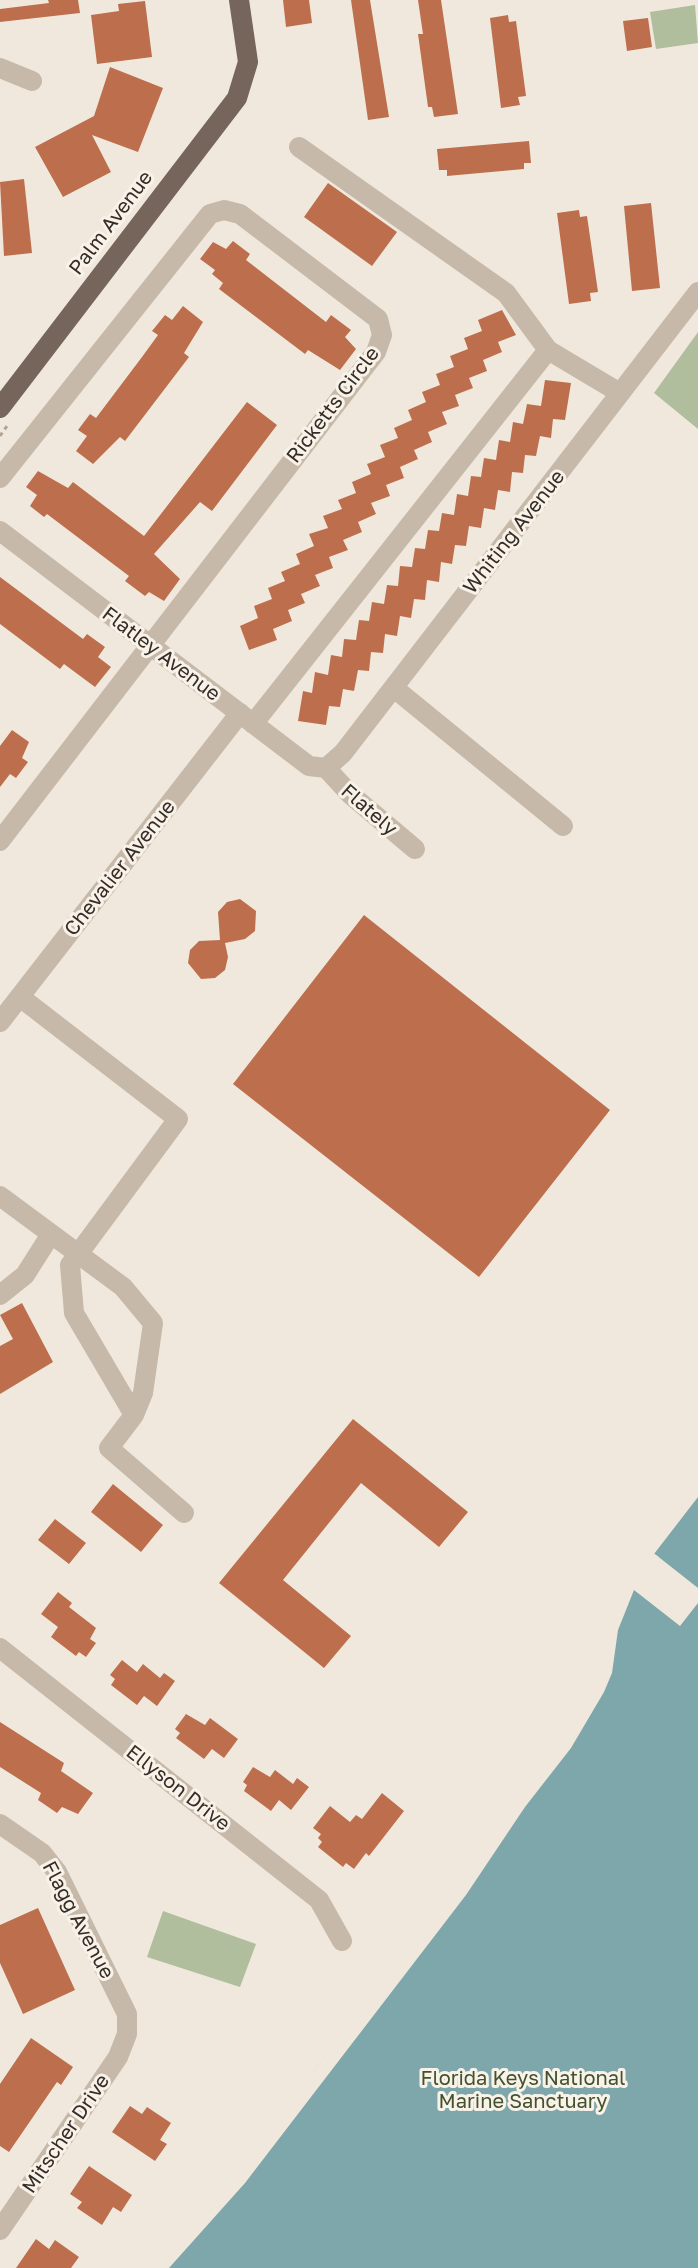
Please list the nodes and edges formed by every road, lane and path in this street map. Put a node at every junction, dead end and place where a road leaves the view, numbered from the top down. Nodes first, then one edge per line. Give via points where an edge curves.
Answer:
1 (239, 0) edge
2 (0, 68) edge
3 (32, 81) dead end
4 (299, 147) dead end
5 (698, 292) edge
6 (548, 350) junction
7 (620, 393) junction
8 (0, 408) edge
9 (0, 478) edge
10 (0, 531) edge
11 (149, 644) junction
12 (394, 688) junction
13 (246, 718) junction
14 (326, 768) junction
15 (563, 826) dead end
16 (0, 841) edge
17 (415, 849) dead end
18 (20, 997) junction
19 (0, 1022) edge
20 (0, 1196) edge
21 (51, 1234) junction
22 (78, 1254) junction
23 (0, 1295) edge
24 (134, 1415) junction
25 (184, 1513) dead end
26 (0, 1648) edge
27 (0, 1824) edge
28 (342, 1941) dead end
29 (127, 2034) joint
30 (0, 2230) edge

1 - 8 main road, Palm Avenue via 248,62 237,98
2 - 3 street
4 - 6 street via 506,293
5 - 7 street, Whiting Avenue
6 - 7 street
6 - 13 street, Chevalier Avenue
7 - 12 street, Whiting Avenue
9 - 11 street, Ricketts Circle via 210,214 240,214 378,319 382,335 376,352
10 - 11 street, Flatley Avenue
11 - 13 street, Flatley Avenue
11 - 16 street, Ricketts Circle
12 - 14 street, Whiting Avenue
12 - 15 street
13 - 14 street, Flatley Avenue via 309,766
13 - 18 street, Chevalier Avenue
14 - 17 street, Flately
18 - 19 street, Chevalier Avenue
18 - 22 street via 178,1119
20 - 21 street
21 - 22 street
21 - 23 street via 25,1275
22 - 24 street via 70,1265 74,1313
22 - 24 street via 123,1287 153,1323 143,1393
24 - 25 street via 109,1448
26 - 28 street, Ellyson Drive via 319,1900
27 - 29 street, Flagg Avenue via 42,1853 57,1872 127,2014
29 - 30 street, Mitscher Drive via 118,2057

